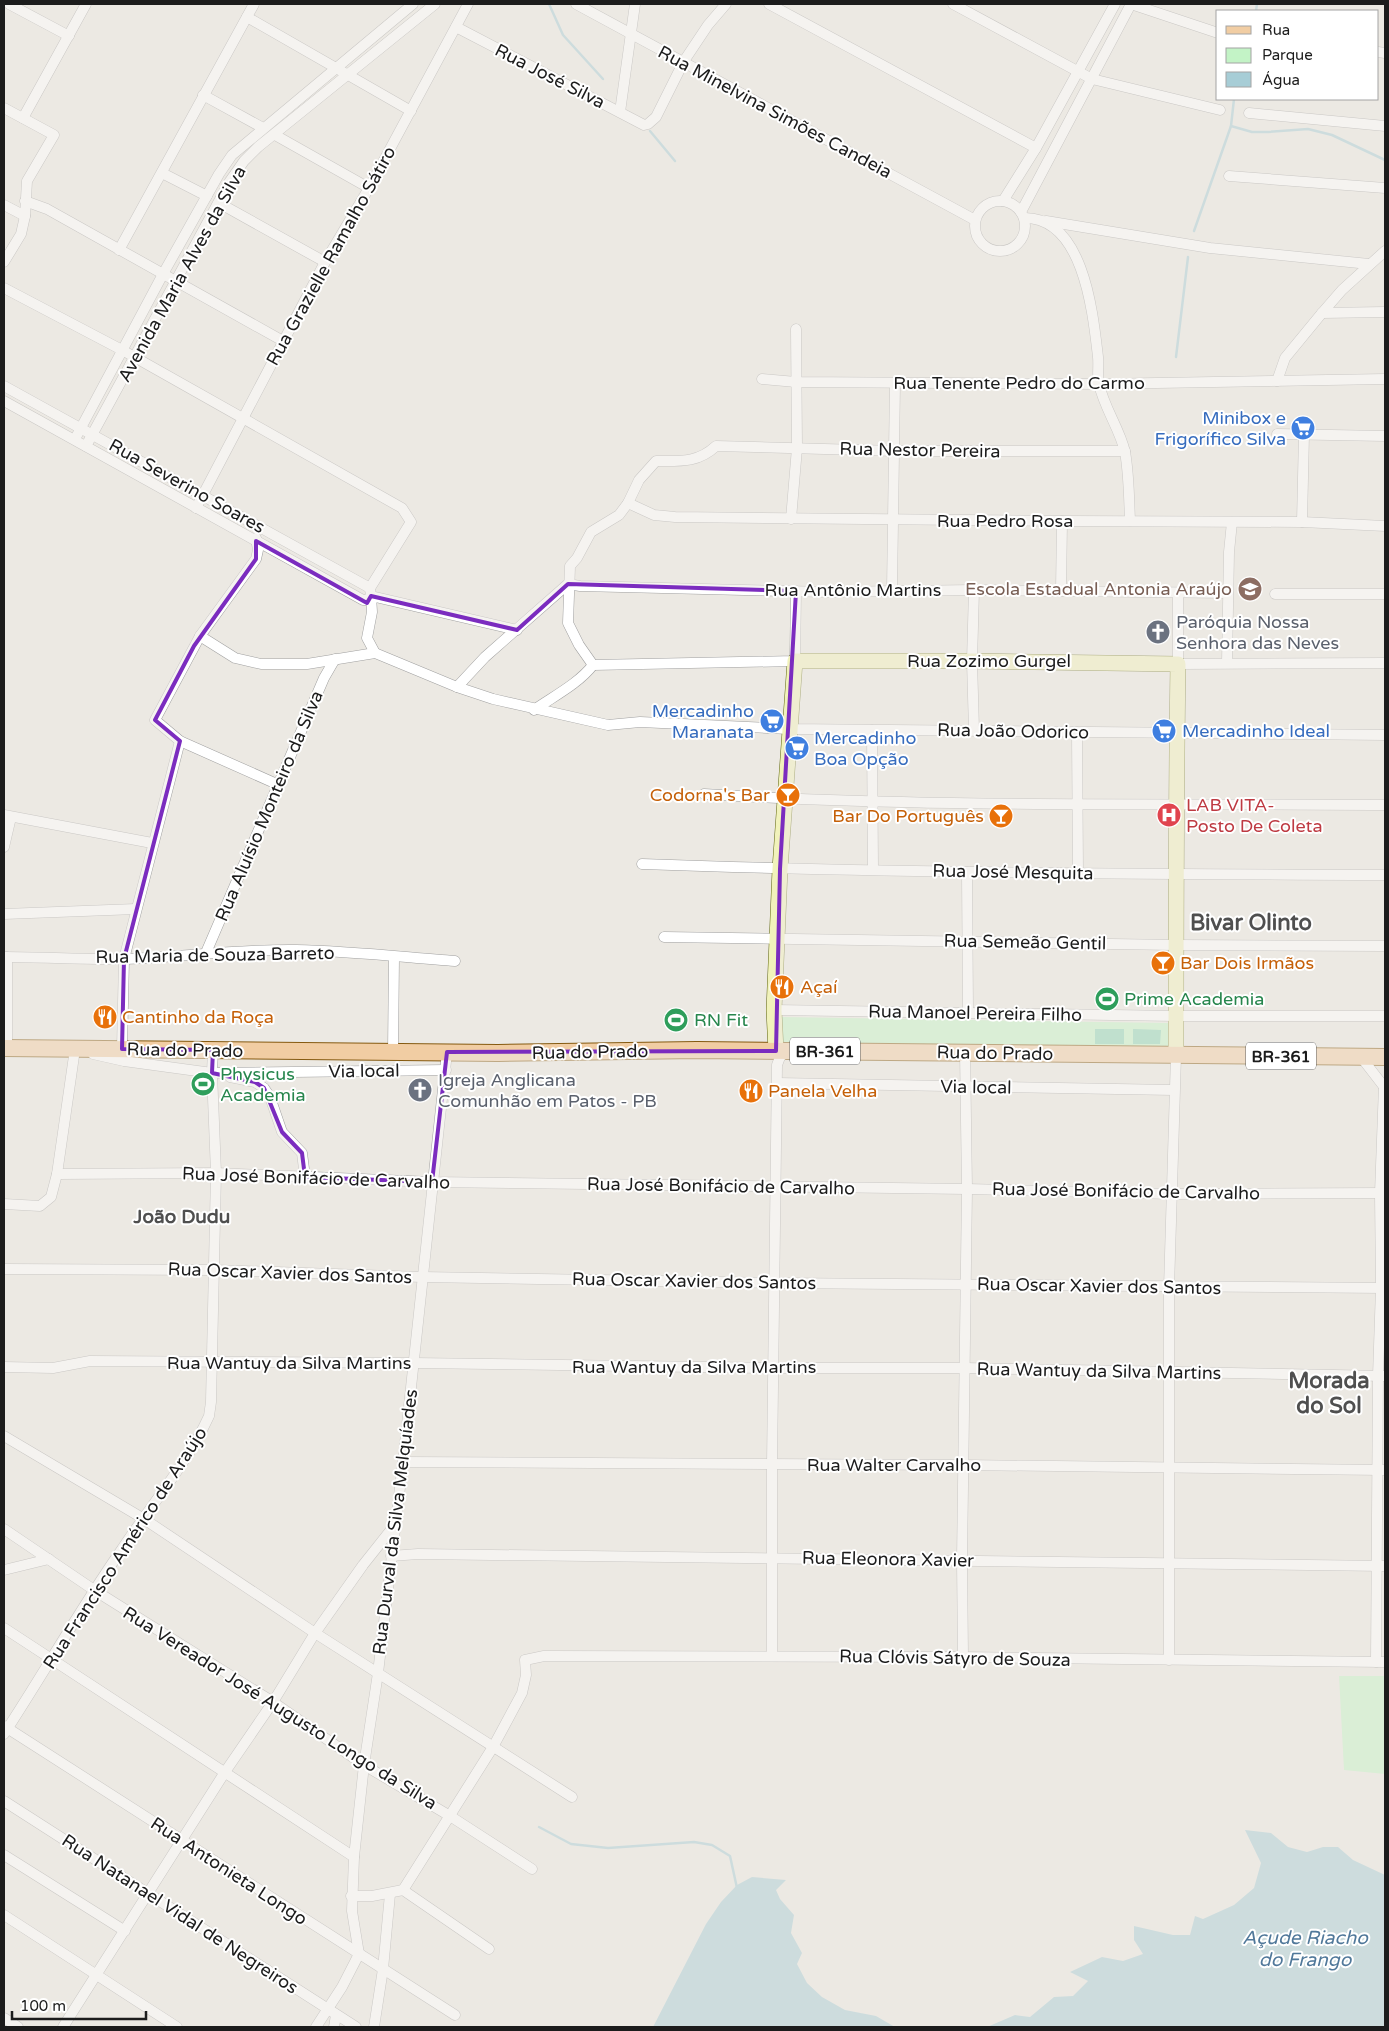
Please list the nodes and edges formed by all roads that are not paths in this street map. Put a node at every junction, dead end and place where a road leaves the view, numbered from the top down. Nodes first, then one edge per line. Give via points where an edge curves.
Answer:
1 (9, 4) edge
2 (86, 4) edge
3 (254, 4) edge
4 (435, 4) edge
5 (468, 4) edge
6 (576, 4) edge
7 (635, 4) edge
8 (726, 4) edge
9 (769, 4) edge
10 (953, 4) edge
11 (1115, 4) edge
12 (1131, 4) edge
13 (408, 5) edge
14 (247, 17) junction
15 (456, 27) junction
16 (1216, 32) edge
17 (632, 35) junction
18 (69, 36) junction
19 (684, 62) junction
20 (337, 67) junction
21 (1077, 72) junction
22 (348, 74) junction
23 (1092, 79) junction
24 (203, 95) junction
25 (4, 108) edge
26 (411, 110) junction
27 (1220, 110) dead end
28 (620, 112) junction
29 (1249, 113) dead end
30 (22, 118) junction
31 (1385, 126) edge
32 (264, 128) junction
33 (275, 135) junction
34 (1036, 148) junction
35 (162, 173) junction
36 (1229, 176) dead end
37 (369, 188) junction
38 (1385, 188) edge
39 (206, 196) junction
40 (25, 201) junction
41 (1003, 201) junction
42 (219, 203) junction
43 (4, 205) edge
44 (1023, 215) junction
45 (25, 216) junction
46 (975, 220) junction
47 (1043, 220) junction
48 (119, 250) junction
49 (1385, 252) edge
50 (4, 262) edge
51 (325, 262) junction
52 (1369, 264) junction
53 (163, 274) junction
54 (176, 281) junction
55 (4, 288) edge
56 (1385, 312) edge
57 (1322, 313) junction
58 (796, 329) dead end
59 (283, 341) junction
60 (122, 350) junction
61 (135, 357) junction
62 (762, 379) dead end
63 (1385, 379) edge
64 (1277, 381) junction
65 (796, 382) junction
66 (895, 383) junction
67 (1099, 384) junction
68 (4, 386) edge
69 (14, 392) junction
70 (5, 404) edge
71 (243, 418) junction
72 (81, 428) junction
73 (92, 434) junction
74 (1277, 434) dead end
75 (1304, 434) junction
76 (1385, 436) edge
77 (75, 439) junction
78 (86, 446) junction
79 (797, 448) junction
80 (895, 451) junction
81 (1125, 451) junction
82 (203, 496) junction
83 (628, 503) junction
84 (196, 508) junction
85 (791, 519) junction
86 (892, 520) junction
87 (1062, 521) junction
88 (1130, 521) junction
89 (1232, 522) junction
90 (1302, 522) junction
91 (255, 525) junction
92 (1385, 526) edge
93 (256, 541) junction
94 (568, 584) junction
95 (892, 590) junction
96 (974, 590) junction
97 (796, 591) junction
98 (1061, 591) junction
99 (1228, 592) junction
100 (1178, 593) junction
101 (1275, 594) dead end
102 (1385, 594) edge
103 (368, 595) junction
104 (518, 630) junction
105 (200, 636) junction
106 (375, 653) junction
107 (335, 658) junction
108 (972, 660) junction
109 (795, 661) junction
110 (1228, 663) junction
111 (1385, 663) edge
112 (593, 664) junction
113 (1178, 664) junction
114 (457, 687) junction
115 (534, 710) junction
116 (789, 729) junction
117 (872, 730) junction
118 (974, 730) junction
119 (1077, 732) junction
120 (1177, 734) junction
121 (1385, 734) edge
122 (180, 741) junction
123 (279, 785) junction
124 (704, 794) dead end
125 (785, 799) junction
126 (873, 800) junction
127 (1177, 803) junction
128 (1078, 804) junction
129 (1385, 805) edge
130 (7, 816) edge
131 (152, 843) junction
132 (4, 847) edge
133 (642, 864) dead end
134 (780, 869) junction
135 (873, 869) junction
136 (968, 872) junction
137 (1078, 873) junction
138 (1177, 874) junction
139 (1385, 875) edge
140 (136, 909) junction
141 (4, 914) edge
142 (664, 937) dead end
143 (778, 939) junction
144 (969, 941) junction
145 (1175, 945) junction
146 (1385, 946) edge
147 (205, 955) junction
148 (6, 957) edge
149 (394, 957) junction
150 (124, 959) junction
151 (455, 961) dead end
152 (774, 1010) junction
153 (968, 1013) junction
154 (1176, 1016) junction
155 (1385, 1016) edge
156 (5, 1048) edge
157 (75, 1049) junction
158 (122, 1049) junction
159 (213, 1050) junction
160 (393, 1052) junction
161 (446, 1052) junction
162 (965, 1052) junction
163 (776, 1054) junction
164 (1176, 1056) junction
165 (1361, 1057) junction
166 (1385, 1057) edge
167 (446, 1070) junction
168 (212, 1073) junction
169 (777, 1083) junction
170 (965, 1087) junction
171 (1385, 1087) edge
172 (1174, 1090) junction
173 (216, 1173) junction
174 (57, 1174) junction
175 (305, 1177) junction
176 (432, 1182) junction
177 (775, 1188) junction
178 (967, 1189) junction
179 (1383, 1193) edge
180 (1173, 1194) junction
181 (4, 1204) edge
182 (4, 1269) edge
183 (214, 1270) junction
184 (422, 1277) junction
185 (774, 1283) junction
186 (965, 1284) junction
187 (1169, 1288) junction
188 (1383, 1288) edge
189 (211, 1363) junction
190 (414, 1363) junction
191 (4, 1367) edge
192 (773, 1368) junction
193 (964, 1368) junction
194 (1169, 1373) junction
195 (1381, 1376) edge
196 (4, 1436) edge
197 (403, 1462) junction
198 (772, 1465) junction
199 (964, 1465) junction
200 (1170, 1468) junction
201 (1382, 1470) edge
202 (144, 1520) junction
203 (394, 1525) junction
204 (4, 1529) edge
205 (391, 1556) junction
206 (771, 1558) junction
207 (48, 1559) junction
208 (962, 1560) junction
209 (1168, 1564) junction
210 (1380, 1566) edge
211 (4, 1570) edge
212 (94, 1590) junction
213 (4, 1628) edge
214 (315, 1633) junction
215 (772, 1656) junction
216 (963, 1657) junction
217 (52, 1660) junction
218 (1169, 1660) junction
219 (1381, 1662) edge
220 (378, 1673) junction
221 (273, 1702) junction
222 (5, 1730) edge
223 (493, 1747) junction
224 (364, 1765) junction
225 (225, 1772) junction
226 (572, 1797) dead end
227 (4, 1801) edge
228 (450, 1816) junction
229 (182, 1841) junction
230 (4, 1855) edge
231 (354, 1857) junction
232 (532, 1869) dead end
233 (403, 1890) junction
234 (148, 1894) junction
235 (390, 1894) junction
236 (351, 1896) junction
237 (4, 1915) edge
238 (125, 1931) junction
239 (489, 1949) dead end
240 (359, 1954) junction
241 (383, 1969) junction
242 (97, 1975) junction
243 (332, 2012) junction
244 (454, 2015) dead end
245 (4, 2018) edge
246 (18, 2027) edge
247 (64, 2027) edge
248 (177, 2027) edge
249 (316, 2027) edge
250 (334, 2027) edge
251 (356, 2027) edge
252 (374, 2027) edge

1 - 18 street
2 - 18 street
3 - 14 street
4 - 22 street, Avenida Maria Alves da Silva
5 - 15 street, Rua Grazielle Ramalho Sátiro
6 - 17 street, Rua Minelvina Simões Candeia
7 - 17 street
8 - 19 street
9 - 34 street
10 - 21 street
11 - 21 street
12 - 16 street
12 - 23 street
13 - 20 street, Avenida Maria Alves da Silva
14 - 20 street
14 - 24 street
15 - 26 street, Rua Grazielle Ramalho Sátiro
15 - 28 street, Rua José Silva
17 - 19 street, Rua Minelvina Simões Candeia
17 - 28 street
18 - 30 street
19 - 28 street, Rua José Silva via 651,122 644,125
19 - 46 street, Rua Minelvina Simões Candeia
20 - 22 street
20 - 32 street, Avenida Maria Alves da Silva
21 - 23 street
21 - 34 street
22 - 26 street
22 - 33 street, Avenida Maria Alves da Silva
23 - 27 street
23 - 44 street
24 - 32 street
24 - 35 street
25 - 30 street
26 - 37 street, Rua Grazielle Ramalho Sátiro
29 - 31 street
30 - 40 street via 54,135 27,181
32 - 39 street, Avenida Maria Alves da Silva via 232,156
33 - 37 street
33 - 42 street, Avenida Maria Alves da Silva via 244,161
34 - 41 street
35 - 39 street
35 - 48 street
36 - 38 street
37 - 51 street, Rua Grazielle Ramalho Sátiro
39 - 53 street, Avenida Maria Alves da Silva
40 - 45 street
40 - 48 street via 47,209
41 - 44 street via 1010,202
41 - 46 street via 983,207
42 - 51 street
42 - 54 street, Avenida Maria Alves da Silva
43 - 45 street
44 - 46 street via 1026,225 1022,239 1012,249 1004,251 984,246 976,234
44 - 47 street
45 - 50 street via 22,234
47 - 52 street via 1210,248
47 - 67 street via 1063,237 1082,270 1098,358
48 - 53 street
49 - 52 street
51 - 59 street, Rua Grazielle Ramalho Sátiro
52 - 57 street
53 - 54 street
53 - 60 street, Avenida Maria Alves da Silva
54 - 59 street
54 - 61 street, Avenida Maria Alves da Silva
55 - 60 street
56 - 57 street
57 - 64 street via 1285,358
58 - 65 street
59 - 71 street, Rua Grazielle Ramalho Sátiro
60 - 61 street
60 - 72 street, Avenida Maria Alves da Silva
61 - 71 street
61 - 73 street, Avenida Maria Alves da Silva
62 - 65 street, Rua Tenente Pedro do Carmo
63 - 64 street, Rua Tenente Pedro do Carmo
64 - 67 street, Rua Tenente Pedro do Carmo
65 - 66 street, Rua Tenente Pedro do Carmo
65 - 79 street
66 - 67 street, Rua Tenente Pedro do Carmo
66 - 80 street
67 - 81 street
68 - 69 street, Rua Severino Soares
69 - 70 street
69 - 72 street, Rua Severino Soares
70 - 77 street, Rua Severino Soares
71 - 82 street, Rua Grazielle Ramalho Sátiro
71 - 103 street via 402,508 411,522
72 - 73 street, Rua Severino Soares
72 - 77 street, Avenida Maria Alves da Silva
73 - 78 street, Avenida Maria Alves da Silva
73 - 82 street, Rua Severino Soares
74 - 75 street
75 - 76 street
75 - 90 street
77 - 78 street, Rua Severino Soares
78 - 84 street, Rua Severino Soares
79 - 80 street, Rua Nestor Pereira
79 - 83 street, Rua Nestor Pereira via 716,446 699,458 656,461 639,480
79 - 85 street
80 - 81 street, Rua Nestor Pereira
80 - 86 street
81 - 88 street
82 - 84 street, Rua Grazielle Ramalho Sátiro
82 - 91 street, Rua Severino Soares
83 - 85 street, Rua Pedro Rosa via 654,515
83 - 94 street via 619,515 591,532 570,566
84 - 93 street, Rua Severino Soares
85 - 86 street, Rua Pedro Rosa
86 - 87 street, Rua Pedro Rosa
86 - 95 street
87 - 88 street, Rua Pedro Rosa
87 - 98 street
88 - 89 street, Rua Pedro Rosa
89 - 90 street, Rua Pedro Rosa
89 - 99 street
90 - 92 street, Rua Pedro Rosa
91 - 93 street
91 - 103 street, Rua Severino Soares
93 - 103 street, Rua Severino Soares
93 - 105 street via 256,559
94 - 97 street, Rua Antônio Martins
94 - 104 street
94 - 112 street via 568,623
95 - 96 street, Rua Antônio Martins
95 - 97 street, Rua Antônio Martins
96 - 98 street, Rua Antônio Martins
96 - 108 street
97 - 109 street
98 - 100 street, Rua Antônio Martins
99 - 100 street, Rua Antônio Martins
99 - 110 street
100 - 113 street
101 - 102 street
103 - 104 street
103 - 106 street via 372,612 367,638
104 - 114 street via 485,657
105 - 107 street via 235,658 261,664 307,664
105 - 122 street via 156,720
106 - 107 street
106 - 114 street, Rua João Odorico
107 - 123 street, Rua Aluísio Monteiro da Silva
108 - 109 street, Rua Zozimo Gurgel
108 - 113 street, Rua Zozimo Gurgel
108 - 118 street
109 - 112 street, Rua Zozimo Gurgel
109 - 116 street
110 - 111 street, Rua Zozimo Gurgel
110 - 113 street, Rua Zozimo Gurgel
112 - 115 street via 567,688
113 - 120 street
114 - 115 street, Rua João Odorico
115 - 116 street, Rua João Odorico via 608,725 640,722
116 - 117 street, Rua João Odorico
116 - 125 street
117 - 118 street, Rua João Odorico
117 - 126 street
118 - 119 street, Rua João Odorico
119 - 120 street, Rua João Odorico
119 - 128 street
120 - 121 street, Rua João Odorico
120 - 127 street
122 - 123 street
122 - 131 street
123 - 147 street, Rua Aluísio Monteiro da Silva
124 - 125 street
125 - 126 street
125 - 134 street
126 - 128 street
126 - 135 street
127 - 128 street
127 - 129 street
127 - 138 street
128 - 137 street
130 - 131 street
130 - 132 street
131 - 140 street
133 - 134 street, Rua José Mesquita
134 - 135 street, Rua José Mesquita
134 - 143 street
135 - 136 street, Rua José Mesquita
136 - 137 street, Rua José Mesquita
136 - 144 street
137 - 138 street, Rua José Mesquita
138 - 139 street, Rua José Mesquita
138 - 145 street
140 - 141 street
140 - 150 street
142 - 143 street, Rua Semeão Gentil
143 - 144 street, Rua Semeão Gentil
143 - 152 street
144 - 145 street, Rua Semeão Gentil
144 - 153 street
145 - 146 street, Rua Semeão Gentil
145 - 154 street
147 - 149 street, Rua Maria de Souza Barreto via 293,950
147 - 150 street, Rua Maria de Souza Barreto
148 - 150 street, Rua Maria de Souza Barreto
148 - 156 street
149 - 151 street, Rua Maria de Souza Barreto
149 - 160 street
150 - 158 street
152 - 153 street, Rua Manoel Pereira Filho
152 - 163 street
153 - 154 street, Rua Manoel Pereira Filho
154 - 155 street, Rua Manoel Pereira Filho
154 - 164 street
156 - 157 main road, Rua do Prado / BR-361
157 - 158 main road, Rua do Prado / BR-361
157 - 168 street, Via local via 124,1061
157 - 174 street
158 - 159 main road, Rua do Prado / BR-361
159 - 160 main road, Rua do Prado / BR-361
159 - 168 street, Rua Francisco Américo de Araújo
160 - 161 main road, Rua do Prado / BR-361
161 - 163 main road, Rua do Prado / BR-361
161 - 167 street, Rua Durval da Silva Melquíades
162 - 163 main road, Rua do Prado / BR-361
162 - 164 main road, Rua do Prado / BR-361
162 - 170 street
163 - 169 street
164 - 165 main road, BR-361
164 - 172 street
165 - 166 main road, BR-361
165 - 171 street
167 - 168 street, Via local
167 - 176 street, Rua Durval da Silva Melquíades
168 - 173 street, Rua Francisco Américo de Araújo
168 - 175 street via 255,1082 264,1088 282,1132 302,1153
169 - 170 street, Via local
169 - 177 street
170 - 172 street, Via local
170 - 178 street
171 - 179 street
172 - 180 street
173 - 174 street, Rua José Bonifácio de Carvalho
173 - 175 street, Rua José Bonifácio de Carvalho
173 - 183 street, Rua Francisco Américo de Araújo
174 - 181 street via 51,1197 40,1206
175 - 176 street, Rua José Bonifácio de Carvalho
176 - 177 street, Rua José Bonifácio de Carvalho
176 - 184 street, Rua Durval da Silva Melquíades
177 - 178 street, Rua José Bonifácio de Carvalho
177 - 185 street
178 - 180 street, Rua José Bonifácio de Carvalho
178 - 186 street
179 - 180 street, Rua José Bonifácio de Carvalho
179 - 188 street
180 - 187 street
182 - 183 street, Rua Oscar Xavier dos Santos
183 - 184 street, Rua Oscar Xavier dos Santos
183 - 189 street, Rua Francisco Américo de Araújo
184 - 185 street, Rua Oscar Xavier dos Santos
184 - 190 street, Rua Durval da Silva Melquíades
185 - 186 street, Rua Oscar Xavier dos Santos
185 - 192 street
186 - 187 street, Rua Oscar Xavier dos Santos
186 - 193 street
187 - 188 street, Rua Oscar Xavier dos Santos
187 - 194 street
188 - 195 street
189 - 190 street, Rua Wantuy da Silva Martins
189 - 191 street, Rua Wantuy da Silva Martins via 90,1362 53,1368
189 - 202 street, Rua Francisco Américo de Araújo via 209,1416
190 - 192 street, Rua Wantuy da Silva Martins
190 - 197 street, Rua Durval da Silva Melquíades
192 - 193 street, Rua Wantuy da Silva Martins
192 - 198 street
193 - 194 street, Rua Wantuy da Silva Martins
193 - 199 street
194 - 195 street, Rua Wantuy da Silva Martins
194 - 200 street
195 - 201 street
196 - 202 street
197 - 198 street, Rua Walter Carvalho
197 - 203 street, Rua Durval da Silva Melquíades
198 - 199 street, Rua Walter Carvalho
198 - 206 street
199 - 200 street, Rua Walter Carvalho
199 - 208 street
200 - 201 street, Rua Walter Carvalho
200 - 209 street
201 - 210 street
202 - 212 street, Rua Francisco Américo de Araújo
202 - 214 street
203 - 205 street, Rua Durval da Silva Melquíades
203 - 214 street
204 - 207 street, Rua Vereador José Augusto Longo da Silva
205 - 206 street, Rua Eleonora Xavier
205 - 220 street, Rua Durval da Silva Melquíades
206 - 208 street, Rua Eleonora Xavier
206 - 215 street
207 - 211 street
207 - 212 street, Rua Vereador José Augusto Longo da Silva
208 - 209 street, Rua Eleonora Xavier
208 - 216 street
209 - 210 street, Rua Eleonora Xavier
209 - 218 street
210 - 219 street
212 - 217 street, Rua Francisco Américo de Araújo
212 - 221 street, Rua Vereador José Augusto Longo da Silva
213 - 217 street
214 - 220 street
214 - 221 street
215 - 216 street, Rua Clóvis Sátyro de Souza
215 - 223 street, Rua Clóvis Sátyro de Souza via 544,1656 525,1660 522,1693
216 - 218 street, Rua Clóvis Sátyro de Souza
217 - 222 street, Rua Francisco Américo de Araújo
217 - 225 street
218 - 219 street, Rua Clóvis Sátyro de Souza
220 - 223 street
220 - 224 street, Rua Durval da Silva Melquíades
221 - 224 street, Rua Vereador José Augusto Longo da Silva
221 - 225 street
222 - 229 street, Rua Antonieta Longo
223 - 226 street
223 - 228 street
224 - 228 street, Rua Vereador José Augusto Longo da Silva
224 - 231 street, Rua Durval da Silva Melquíades
225 - 229 street
225 - 231 street
227 - 234 street, Rua Natanael Vidal de Negreiros
228 - 232 street, Rua Vereador José Augusto Longo da Silva
228 - 233 street
229 - 234 street
229 - 240 street, Rua Antonieta Longo
230 - 238 street
231 - 236 street, Rua Durval da Silva Melquíades
233 - 235 street
233 - 239 street
234 - 238 street
234 - 243 street, Rua Natanael Vidal de Negreiros
235 - 236 street
235 - 241 street
236 - 240 street, Rua Durval da Silva Melquíades
237 - 242 street
238 - 242 street
240 - 241 street, Rua Antonieta Longo
240 - 243 street
241 - 244 street, Rua Antonieta Longo
241 - 252 street
242 - 247 street
242 - 248 street
243 - 249 street
243 - 250 street
243 - 251 street, Rua Natanael Vidal de Negreiros
245 - 246 street

